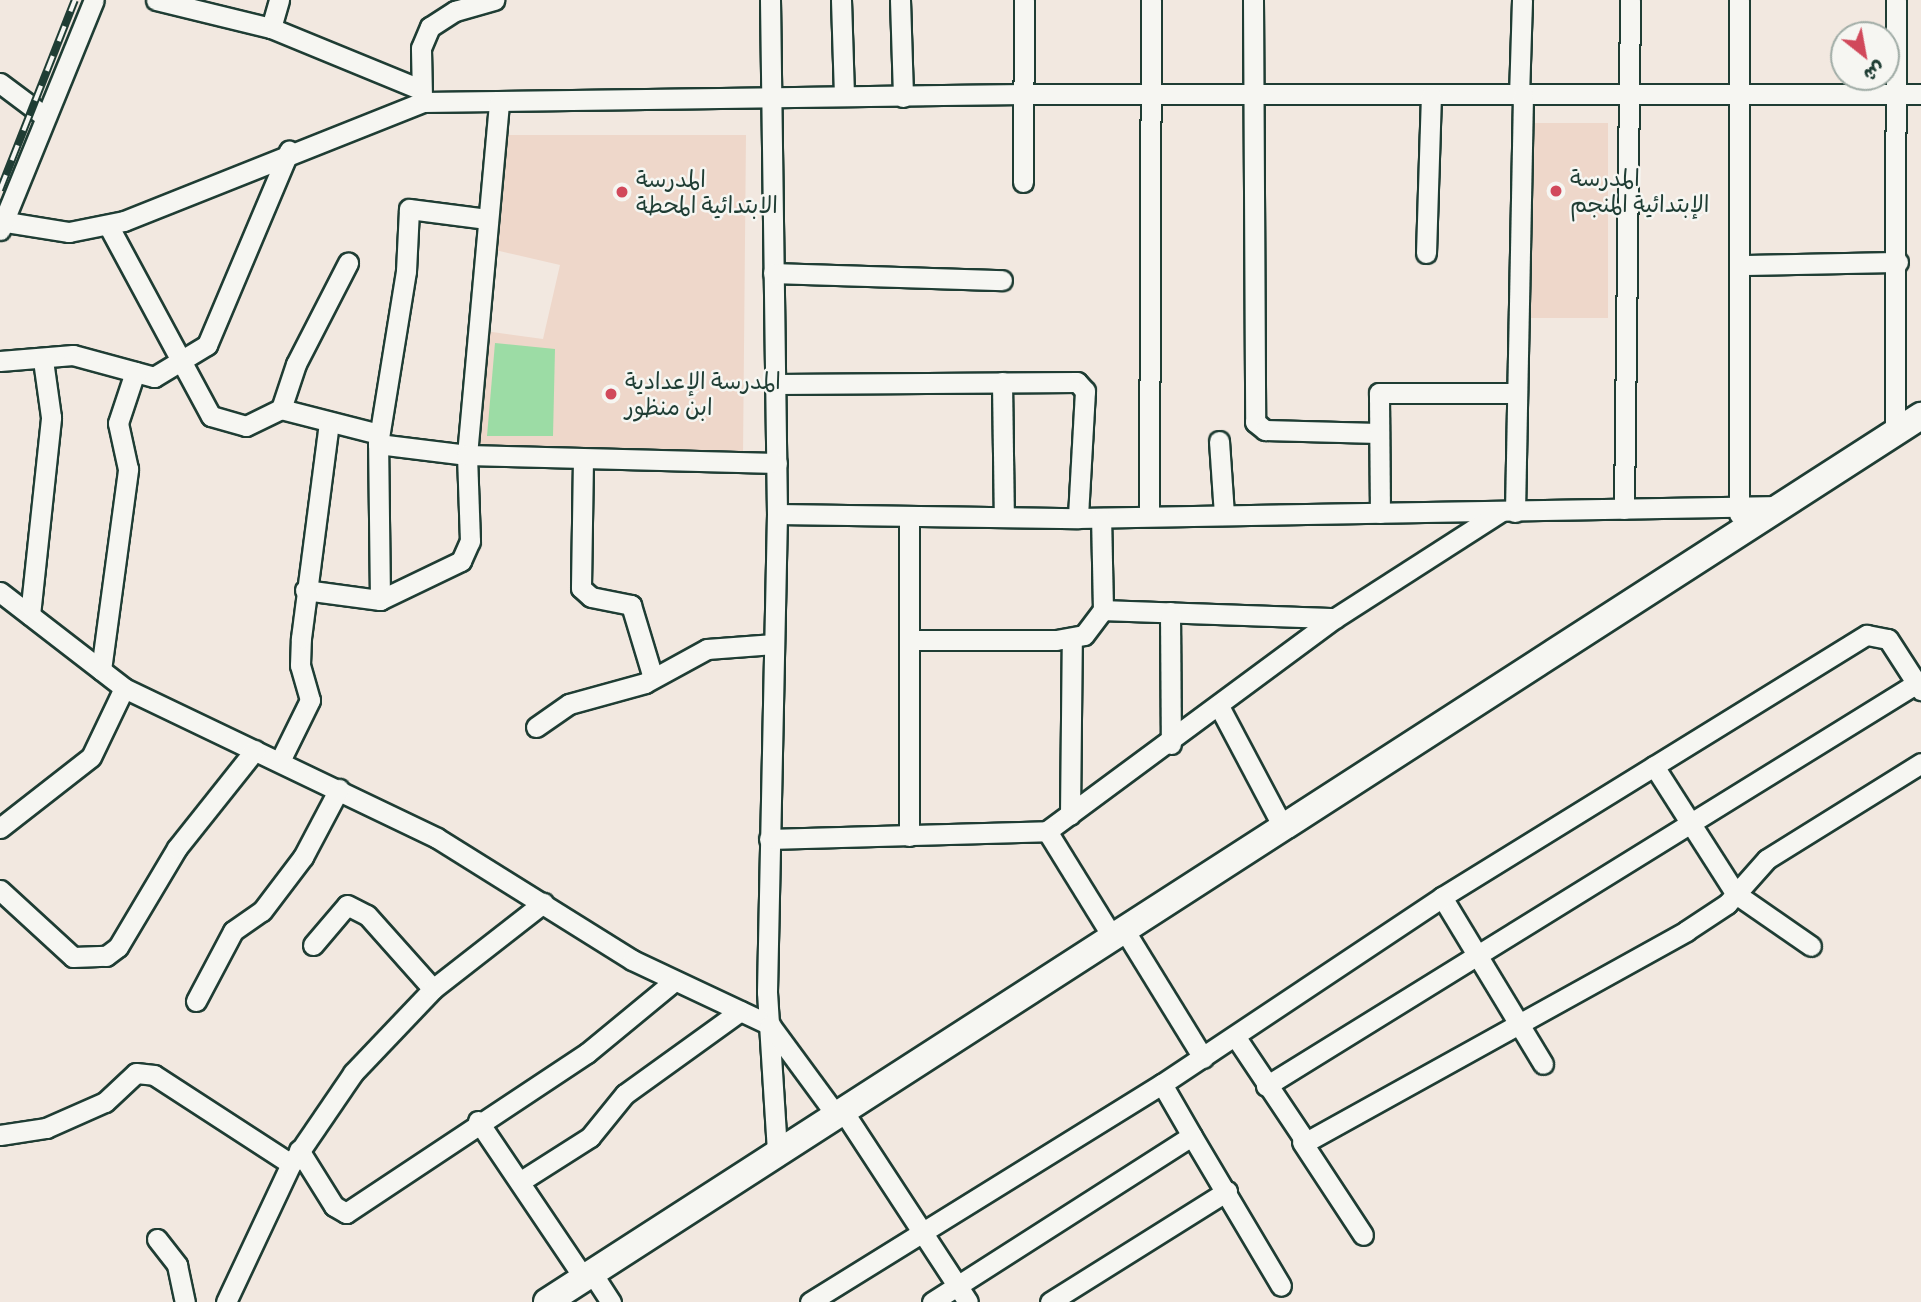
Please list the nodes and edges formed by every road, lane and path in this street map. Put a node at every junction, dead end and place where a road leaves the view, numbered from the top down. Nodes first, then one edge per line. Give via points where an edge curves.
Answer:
1 (94, 0) edge
2 (156, 0) edge
3 (279, 0) edge
4 (494, 0) edge
5 (770, 0) edge
6 (841, 0) edge
7 (900, 0) edge
8 (1024, 0) edge
9 (1151, 0) edge
10 (1253, 0) edge
11 (1522, 0) edge
12 (1630, 0) edge
13 (1739, 0) edge
14 (1896, 0) edge
15 (217, 7) edge
16 (271, 29) junction
17 (0, 83) edge
18 (1254, 93) junction
19 (1024, 94) junction
20 (1898, 94) junction
21 (1921, 94) edge
22 (421, 95) junction
23 (844, 96) junction
24 (1432, 96) junction
25 (1521, 96) junction
26 (1740, 96) junction
27 (903, 97) junction
28 (1633, 97) junction
29 (1151, 99) junction
30 (771, 100) junction
31 (499, 102) junction
32 (43, 115) junction
33 (289, 151) junction
34 (1023, 182) dead end
35 (487, 219) junction
36 (1, 225) edge
37 (108, 225) junction
38 (1426, 253) dead end
39 (348, 262) dead end
40 (1898, 262) junction
41 (1743, 265) junction
42 (773, 273) junction
43 (1002, 280) dead end
44 (0, 360) edge
45 (43, 360) junction
46 (181, 360) junction
47 (135, 372) junction
48 (1002, 382) junction
49 (776, 384) junction
50 (1517, 393) junction
51 (281, 409) junction
52 (1921, 416) edge
53 (329, 422) junction
54 (1895, 432) junction
55 (1378, 433) junction
56 (379, 439) junction
57 (1219, 441) dead end
58 (467, 455) junction
59 (583, 459) junction
60 (777, 463) junction
61 (1739, 502) junction
62 (1781, 506) junction
63 (1624, 509) junction
64 (1507, 512) junction
65 (1380, 513) junction
66 (777, 514) junction
67 (1224, 515) junction
68 (1149, 516) junction
69 (1004, 517) junction
70 (1078, 518) junction
71 (1101, 518) junction
72 (909, 519) junction
73 (1739, 532) junction
74 (305, 590) junction
75 (0, 592) edge
76 (380, 600) junction
77 (1103, 610) junction
78 (1170, 612) junction
79 (30, 615) junction
80 (1335, 618) junction
81 (1072, 638) junction
82 (909, 640) junction
83 (774, 644) junction
84 (101, 670) junction
85 (653, 678) junction
86 (1919, 687) edge
87 (124, 688) junction
88 (1220, 708) junction
89 (536, 727) dead end
90 (1171, 744) junction
91 (255, 750) junction
92 (280, 761) junction
93 (1921, 763) edge
94 (1654, 766) junction
95 (340, 789) junction
96 (1070, 815) junction
97 (1690, 822) junction
98 (0, 828) edge
99 (1284, 829) junction
100 (1047, 831) junction
101 (909, 836) junction
102 (769, 839) junction
103 (0, 890) edge
104 (1736, 894) junction
105 (1442, 897) junction
106 (543, 902) junction
107 (1119, 935) junction
108 (313, 945) dead end
109 (1811, 946) dead end
110 (1480, 957) junction
111 (673, 982) junction
112 (433, 989) junction
113 (195, 1002) dead end
114 (740, 1011) junction
115 (770, 1025) junction
116 (1520, 1026) junction
117 (1235, 1036) junction
118 (1203, 1058) junction
119 (1542, 1064) dead end
120 (1163, 1084) junction
121 (1266, 1086) junction
122 (840, 1113) junction
123 (478, 1121) junction
124 (0, 1135) edge
125 (1192, 1136) junction
126 (1302, 1142) junction
127 (777, 1152) junction
128 (295, 1157) junction
129 (521, 1181) junction
130 (1227, 1191) junction
131 (923, 1230) junction
132 (1363, 1235) dead end
133 (157, 1239) dead end
134 (588, 1275) junction
135 (1281, 1286) dead end
136 (963, 1294) edge
137 (233, 1298) edge
138 (185, 1302) edge
139 (547, 1302) edge
140 (611, 1302) edge
141 (810, 1302) edge
142 (932, 1302) edge
143 (1051, 1302) edge

1 - 32 street
2 - 15 street
3 - 16 street
4 - 22 street via 455,11 430,27 421,48
5 - 30 street
6 - 23 street
7 - 27 street
8 - 19 street
9 - 29 street
10 - 18 street
11 - 25 street
12 - 28 street
13 - 26 street
14 - 20 street
15 - 16 street
16 - 22 street
17 - 32 street
18 - 24 street
18 - 29 street
18 - 55 street via 1255,422 1265,430
19 - 27 street
19 - 29 street
19 - 34 street
20 - 21 street
20 - 26 street
20 - 40 street
22 - 31 street
22 - 33 street
23 - 27 street
23 - 30 street
24 - 25 street
24 - 38 street
25 - 28 street
25 - 50 street
26 - 28 street
26 - 41 street
28 - 63 street
29 - 68 street
30 - 31 street
30 - 42 street
31 - 35 street
32 - 36 street
33 - 37 street
33 - 46 street via 222,321 208,345
35 - 56 street via 409,209 406,271
35 - 58 street
36 - 37 street via 69,232
37 - 46 street
39 - 51 street via 296,364
40 - 41 street
40 - 54 street
41 - 61 street
42 - 43 street
42 - 49 street
44 - 45 street
45 - 47 street via 96,358
45 - 79 street via 51,417
46 - 47 street via 154,377
46 - 51 street via 211,416 246,426
47 - 84 street via 118,423 128,469
48 - 49 street
48 - 69 street
48 - 70 street via 1066,378 1085,391
49 - 60 street
50 - 55 street via 1383,390
50 - 64 street
51 - 53 street
52 - 54 main road
53 - 56 street
53 - 74 street
54 - 62 main road
55 - 65 street
56 - 58 street
56 - 76 street
57 - 67 street
58 - 59 street
58 - 76 street via 468,553
59 - 60 street
59 - 85 street via 582,588 591,597 631,605
60 - 66 street
61 - 62 street
61 - 63 street
61 - 73 street
62 - 73 main road
63 - 64 street
64 - 65 street
64 - 80 street
65 - 67 street
66 - 72 street
66 - 83 street
67 - 68 street
68 - 71 street
69 - 70 street
69 - 72 street
70 - 71 street
71 - 77 street
72 - 82 street
73 - 99 main road
74 - 76 street
74 - 92 street via 300,665 310,699
75 - 79 street
77 - 78 street
77 - 81 street via 1093,628
78 - 80 street
78 - 90 street
79 - 84 street
80 - 88 street
81 - 82 street
81 - 96 street
82 - 101 street
83 - 85 street via 707,649
83 - 102 street
84 - 87 street
85 - 89 street via 569,704
86 - 94 street via 1888,639 1867,635
86 - 97 street
87 - 91 street
87 - 98 street via 91,757
88 - 90 street
88 - 99 street
90 - 96 street
91 - 92 street
91 - 103 street via 177,848 118,947 106,956 73,957
92 - 95 street
93 - 104 street via 1767,859
94 - 97 street
94 - 105 street
95 - 106 street
95 - 113 street via 303,857 262,911 233,932
96 - 100 street
97 - 104 street
97 - 110 street
99 - 107 main road
100 - 101 street
100 - 107 street
101 - 102 street
102 - 115 street
104 - 109 street
104 - 116 street via 1686,931
105 - 110 street
105 - 117 street
106 - 111 street
106 - 112 street
107 - 118 street
107 - 122 main road
108 - 112 street via 347,905 367,915
110 - 116 street
110 - 121 street
111 - 114 street
111 - 123 street via 587,1053
112 - 128 street via 353,1073
114 - 115 street
114 - 129 street via 625,1094 590,1138
115 - 122 street
115 - 127 street
116 - 119 street
116 - 126 street
117 - 118 street
117 - 121 street
118 - 120 street
120 - 125 street
120 - 131 street
121 - 126 street
122 - 127 main road
122 - 131 street
123 - 128 street via 346,1213 334,1206
123 - 129 street
124 - 128 street via 46,1128 104,1102 136,1073 154,1074
125 - 130 street
125 - 136 street
126 - 132 street
127 - 134 main road
128 - 137 street
129 - 134 street
130 - 135 street
130 - 143 street
131 - 136 street
131 - 141 street
133 - 138 street via 177,1265
134 - 139 main road
134 - 140 street
136 - 142 street

